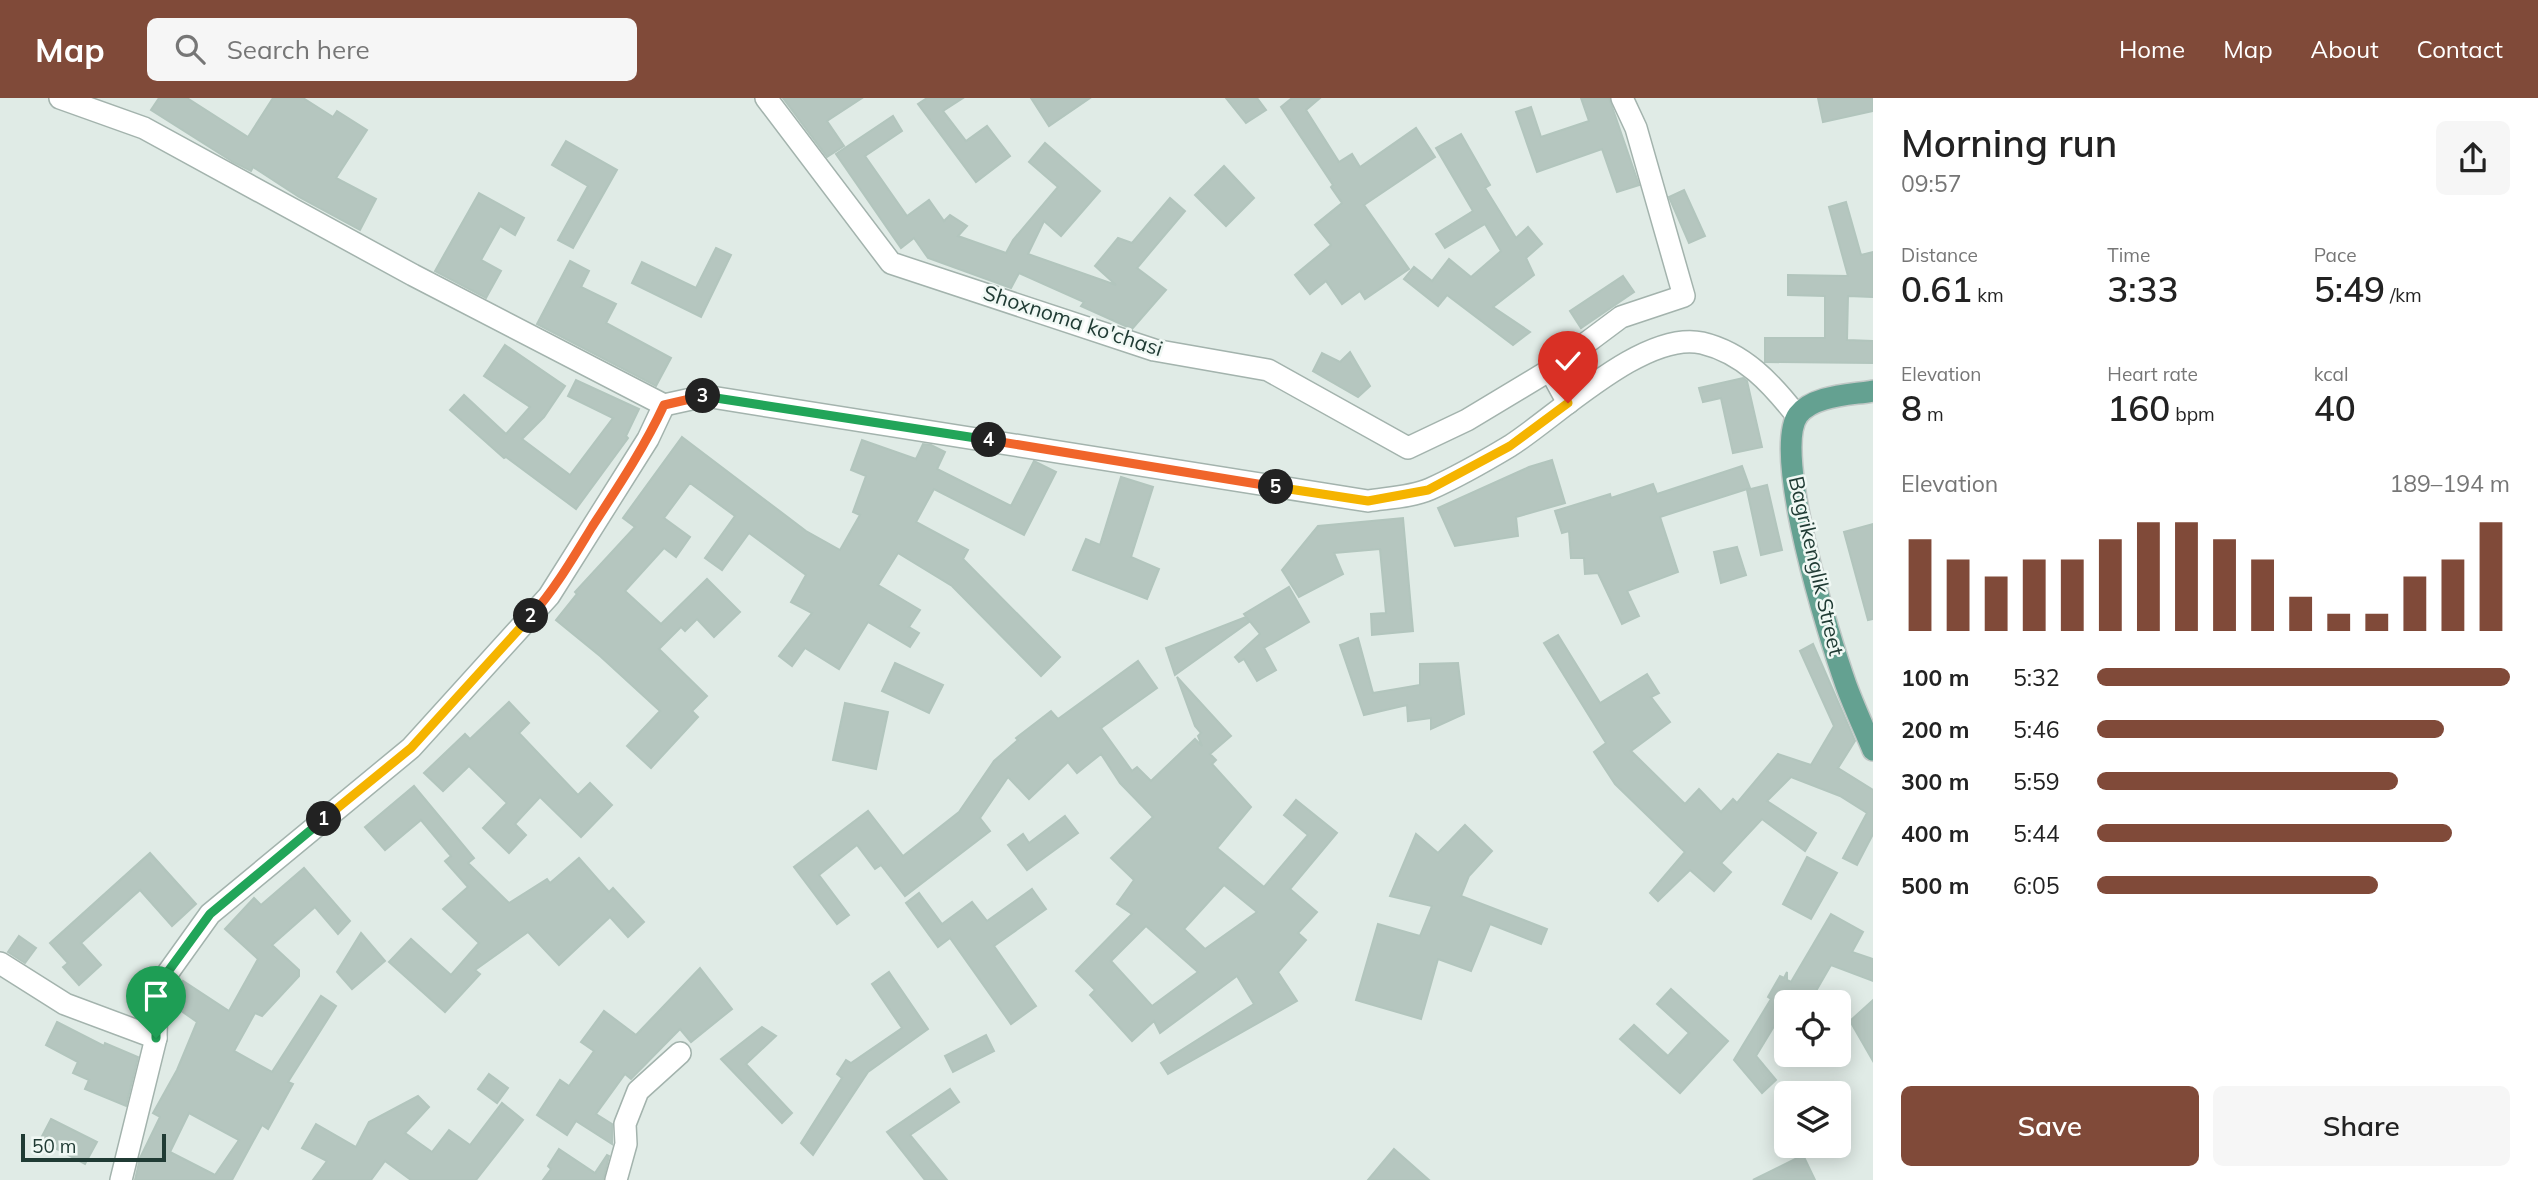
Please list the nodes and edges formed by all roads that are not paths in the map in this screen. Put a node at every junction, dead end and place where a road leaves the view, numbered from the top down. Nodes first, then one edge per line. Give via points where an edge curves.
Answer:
1 (60, 98) edge
2 (766, 98) edge
3 (1622, 98) edge
4 (1550, 370) junction
5 (1873, 391) edge
6 (1568, 403) junction
7 (664, 405) junction
8 (1797, 416) junction
9 (1873, 750) edge
10 (0, 963) edge
11 (156, 1038) junction
12 (680, 1053) dead end
13 (121, 1180) edge
14 (616, 1180) edge

1 - 7 street via 144,128
2 - 4 street, Shoxnoma ko'chasi via 891,263 1154,351 1268,370 1408,448 1467,420
3 - 4 street via 1636,128 1684,296 1621,317
4 - 6 street
5 - 8 main road via 1809,404
6 - 7 street via 1510,446 1428,490 1368,501 705,396
6 - 8 street via 1617,368 1665,345 1700,342 1731,354 1768,380
7 - 11 street via 648,439 549,596 411,748 210,914 156,988
8 - 9 main road, Bagrikenglik Street via 1792,438 1796,497 1819,598
10 - 11 street via 65,1004
11 - 13 street
12 - 14 street via 638,1091 625,1124 626,1144

